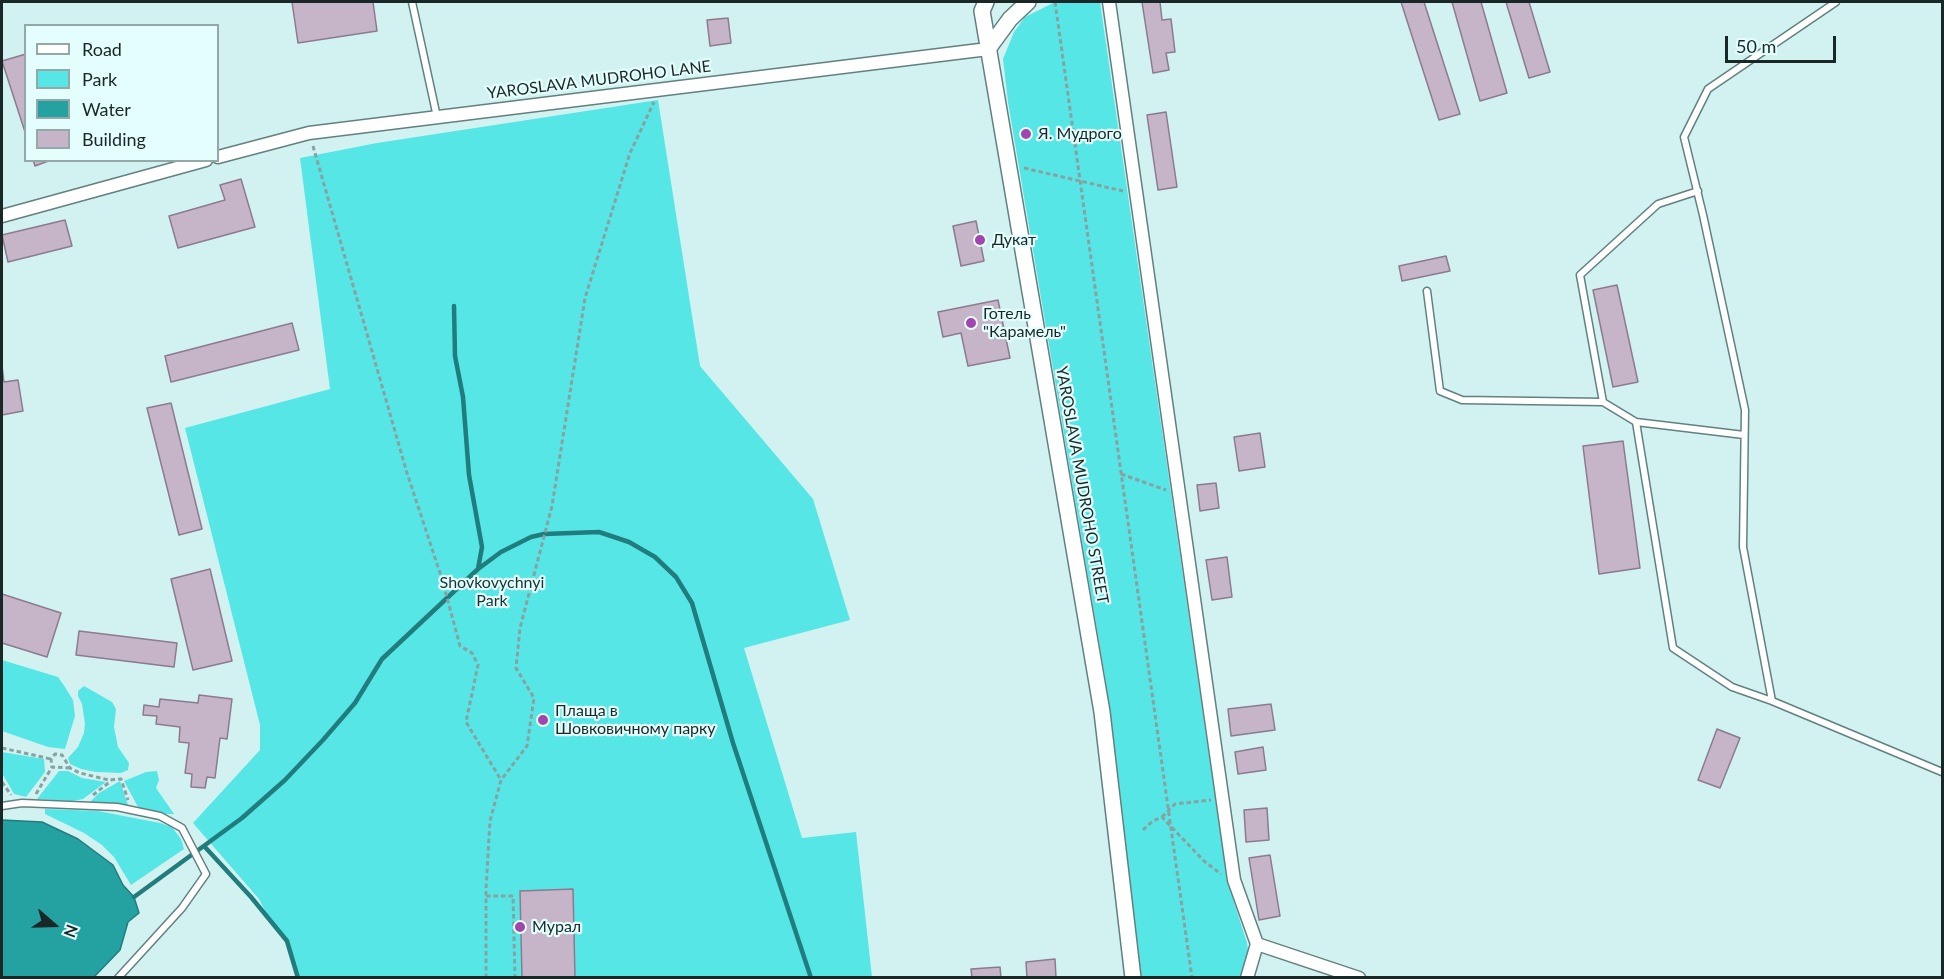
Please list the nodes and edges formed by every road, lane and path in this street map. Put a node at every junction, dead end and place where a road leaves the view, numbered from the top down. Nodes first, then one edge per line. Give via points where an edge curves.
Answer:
1 (412, 2) edge
2 (1028, 2) edge
3 (1055, 2) edge
4 (1109, 2) edge
5 (1836, 2) edge
6 (983, 5) edge
7 (988, 49) junction
8 (660, 89) junction
9 (437, 117) junction
10 (309, 133) junction
11 (219, 158) edge
12 (199, 162) edge
13 (1008, 164) junction
14 (1080, 181) junction
15 (1698, 191) junction
16 (1136, 194) junction
17 (2, 216) edge
18 (1427, 291) dead end
19 (1603, 402) junction
20 (1636, 422) junction
21 (1744, 435) junction
22 (1122, 474) junction
23 (1179, 495) junction
24 (1772, 701) junction
25 (2, 748) edge
26 (51, 759) junction
27 (52, 767) junction
28 (70, 768) junction
29 (1942, 772) edge
30 (113, 780) junction
31 (501, 780) junction
32 (1222, 799) junction
33 (31, 803) junction
34 (81, 805) junction
35 (2, 806) edge
36 (1168, 809) junction
37 (131, 810) junction
38 (1162, 817) junction
39 (1172, 829) junction
40 (1143, 830) dead end
41 (1233, 880) junction
42 (486, 896) junction
43 (1257, 944) junction
44 (118, 978) edge
45 (486, 978) edge
46 (515, 978) edge
47 (1133, 978) edge
48 (1192, 978) edge
49 (1247, 978) edge
50 (1359, 978) edge

1 - 9 lane
2 - 7 street
3 - 14 path
4 - 16 street
5 - 15 lane via 1708,89 1684,137
6 - 7 street, YAROSLAVA MUDROHO STREET
7 - 8 street, YAROSLAVA MUDROHO LANE
7 - 13 street, YAROSLAVA MUDROHO STREET
8 - 9 street, YAROSLAVA MUDROHO LANE
8 - 31 path via 630,153 585,298 552,506 520,628 516,668 534,698 527,746
9 - 10 street, YAROSLAVA MUDROHO LANE
10 - 11 street, YAROSLAVA MUDROHO LANE
10 - 31 path via 460,645 472,653 478,665 466,722
12 - 17 street
13 - 14 path
13 - 47 street, YAROSLAVA MUDROHO STREET via 1102,712
14 - 16 path
14 - 22 path
15 - 19 lane via 1658,204 1580,275
15 - 21 lane via 1745,410
16 - 23 street
18 - 19 lane via 1440,391 1462,400
19 - 20 lane
20 - 21 lane
20 - 24 lane via 1673,648 1732,687
21 - 24 lane via 1743,547
22 - 23 path
22 - 36 path
23 - 32 street
24 - 29 lane
25 - 26 path
26 - 27 path
26 - 28 path via 55,754 62,755
27 - 28 path
27 - 33 path
28 - 30 path
30 - 34 path
30 - 37 path via 121,779
31 - 42 path via 490,821
32 - 36 path via 1175,804
32 - 41 street
33 - 34 lane
33 - 35 lane
34 - 37 lane
36 - 38 path
36 - 39 path
37 - 44 lane via 160,816 182,828 206,874 182,908
38 - 39 path
38 - 40 path
39 - 41 path via 1216,872
39 - 48 path
41 - 43 street
42 - 45 path
42 - 46 path via 513,896
43 - 49 street
43 - 50 street

